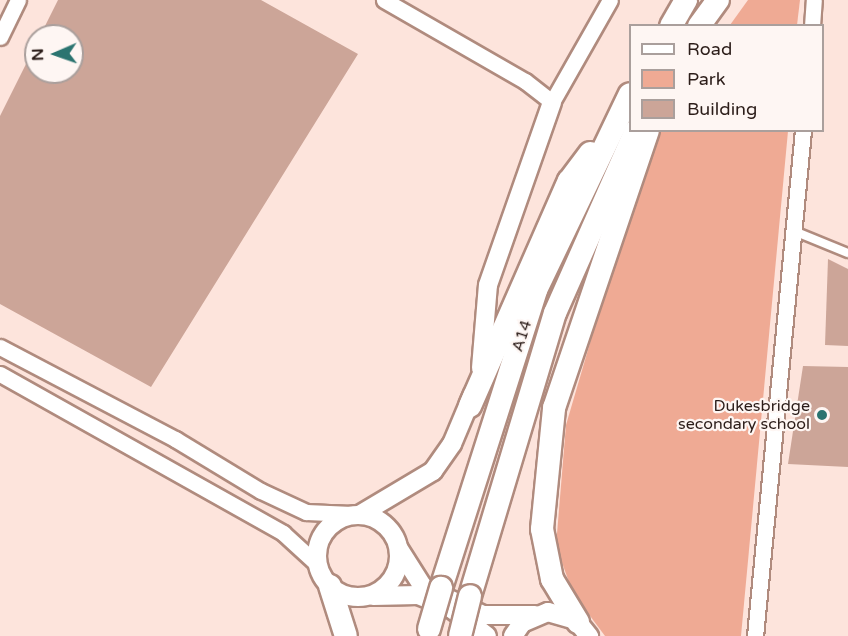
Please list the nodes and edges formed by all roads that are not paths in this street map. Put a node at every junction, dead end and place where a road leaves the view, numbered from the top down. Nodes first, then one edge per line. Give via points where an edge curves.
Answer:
1 (18, 0) edge
2 (384, 0) edge
3 (401, 0) edge
4 (610, 0) edge
5 (686, 0) edge
6 (718, 0) edge
7 (814, 0) edge
8 (672, 24) edge
9 (700, 24) edge
10 (812, 24) edge
11 (0, 37) edge
12 (554, 96) junction
13 (629, 96) edge
14 (616, 120) junction
15 (635, 132) edge
16 (647, 132) edge
17 (803, 132) edge
18 (794, 231) junction
19 (848, 253) edge
20 (0, 347) edge
21 (0, 374) edge
22 (470, 405) junction
23 (357, 514) junction
24 (399, 547) junction
25 (318, 565) junction
26 (330, 586) junction
27 (369, 596) junction
28 (535, 615) junction
29 (584, 629) edge
30 (428, 633) edge
31 (346, 636) edge
32 (460, 636) edge
33 (487, 636) edge
34 (513, 636) edge
35 (755, 636) edge

1 - 11 street
2 - 12 street
3 - 12 street
4 - 12 street
5 - 8 main road
6 - 9 main road
7 - 10 street
12 - 22 street via 488,285 483,359
13 - 14 main road, A14
14 - 22 main road via 569,181
14 - 30 main road, A14, bridge via 536,290
15 - 32 main road, A14, bridge via 555,314
16 - 29 main road via 567,362 545,476 546,557 560,596
17 - 18 street
18 - 19 lane
18 - 35 street
20 - 23 street via 175,439 261,491 306,512
21 - 25 street via 283,533
22 - 23 street via 433,471
23 - 24 street via 389,528
23 - 25 street via 340,518 321,537
24 - 27 street via 398,568 392,581
24 - 28 street via 423,587 483,615
25 - 26 street
26 - 27 street via 354,597
26 - 31 main road
27 - 33 street via 418,595 452,609
28 - 29 street via 563,614
28 - 34 street

